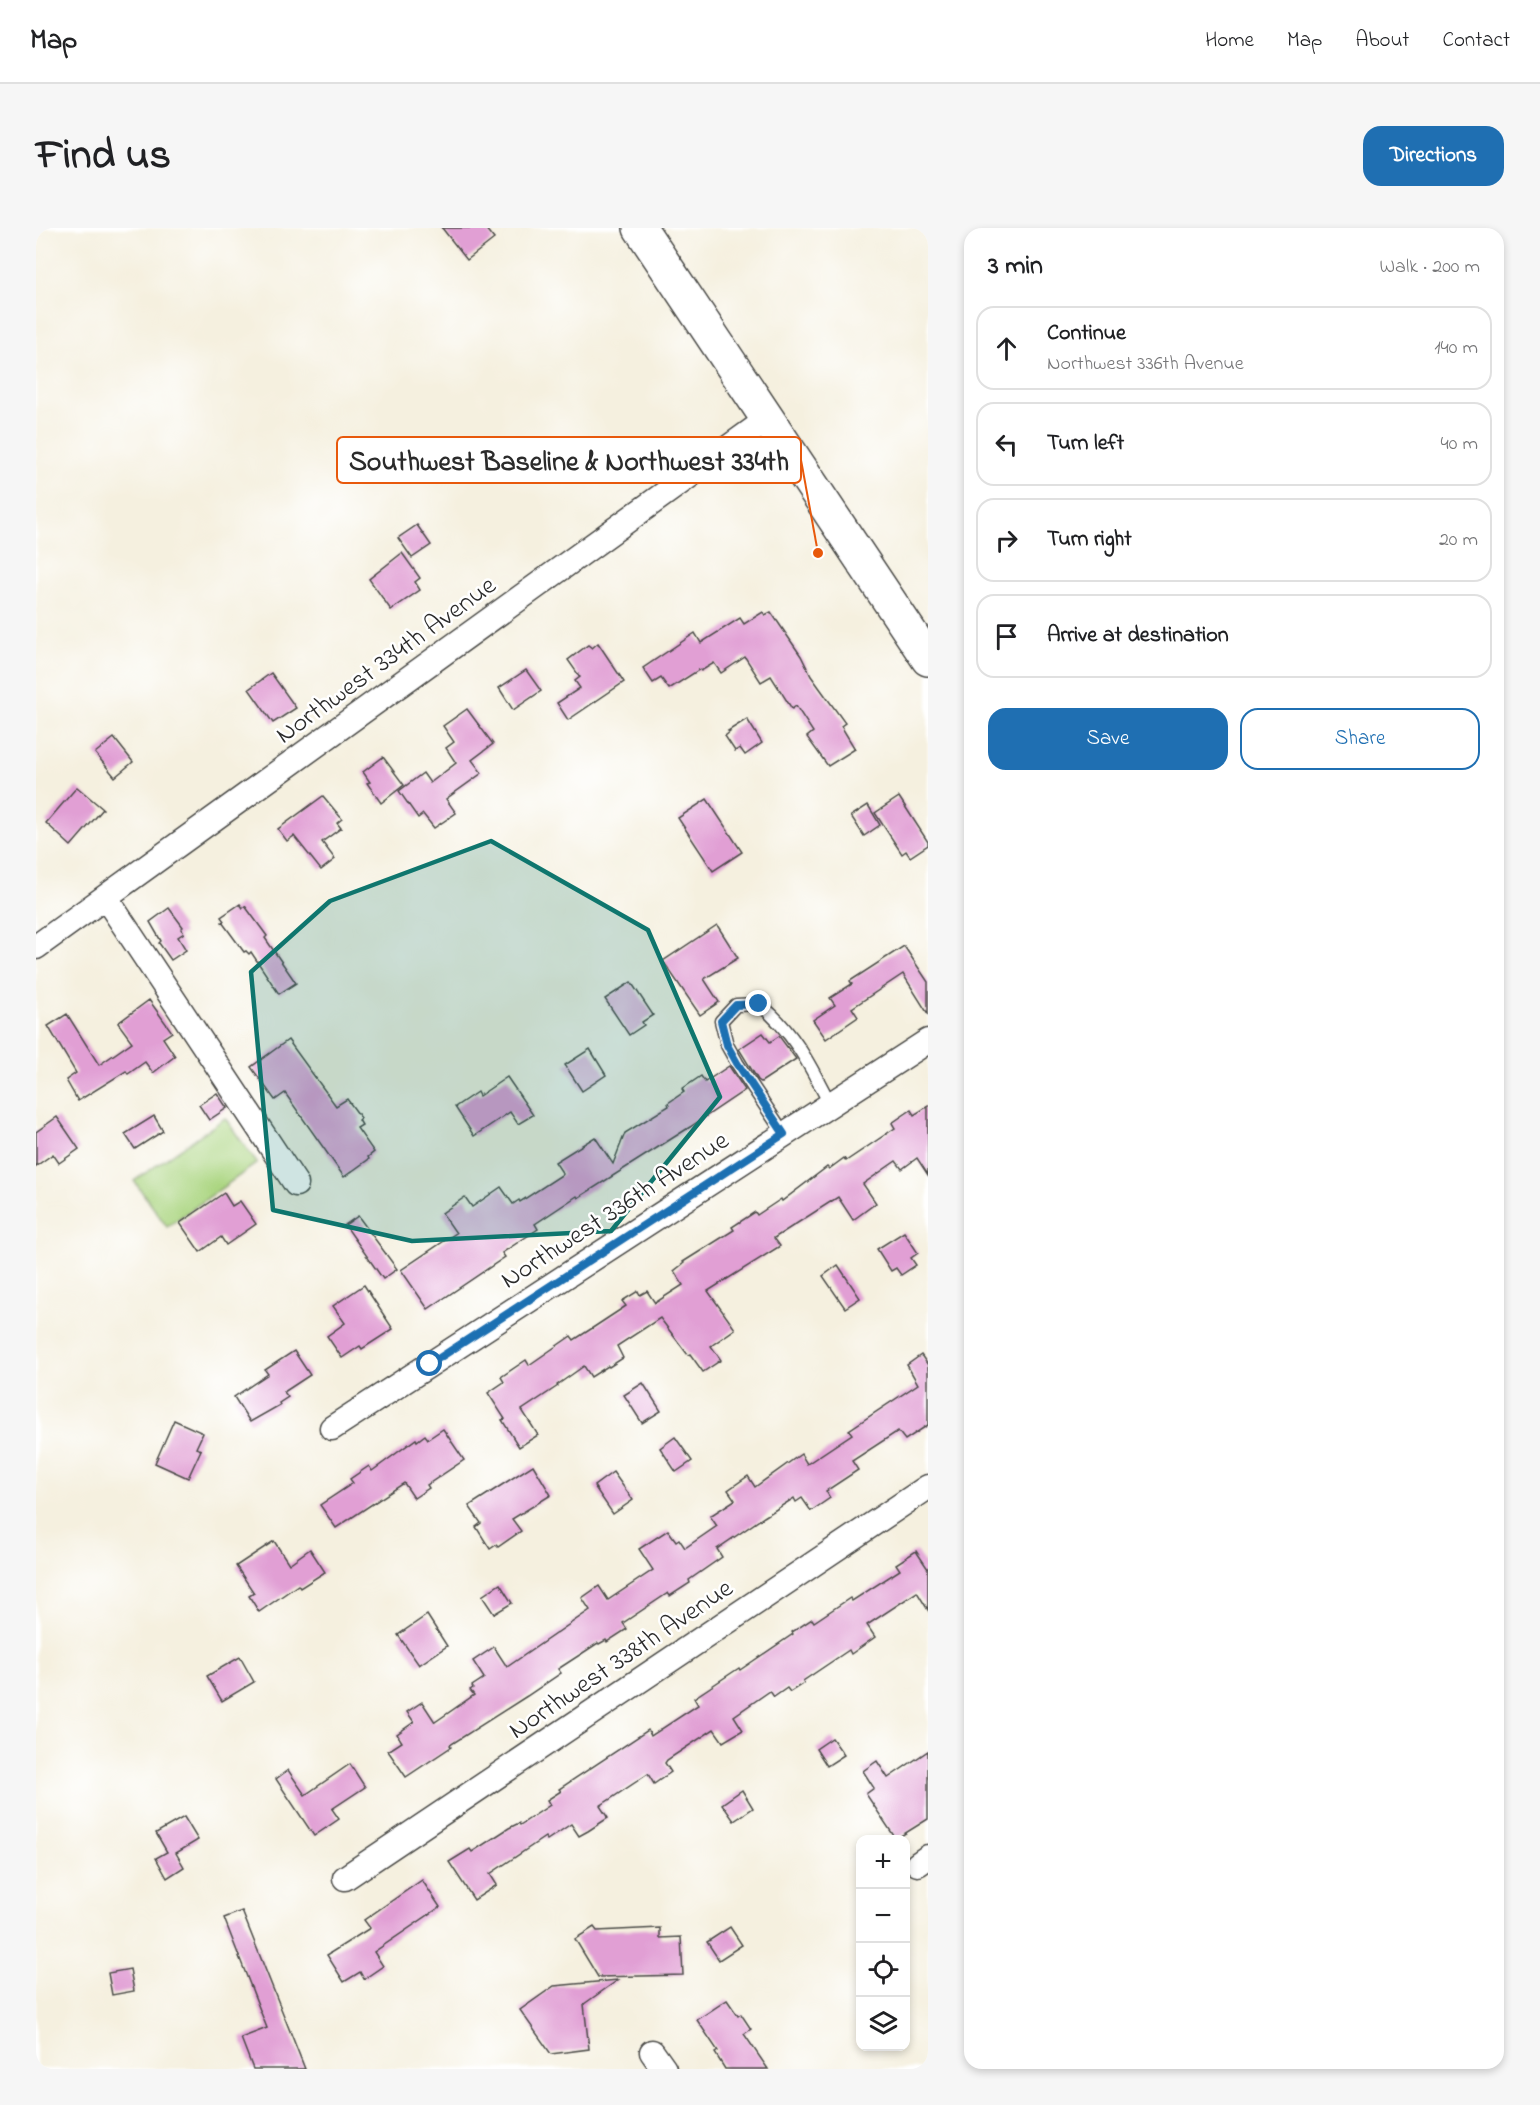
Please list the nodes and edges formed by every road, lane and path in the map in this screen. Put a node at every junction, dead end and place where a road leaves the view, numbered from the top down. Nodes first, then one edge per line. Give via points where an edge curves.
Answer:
1 (640, 228) edge
2 (768, 419) junction
3 (928, 659) edge
4 (106, 898) junction
5 (36, 947) edge
6 (928, 1041) edge
7 (830, 1104) junction
8 (784, 1134) junction
9 (296, 1184) dead end
10 (332, 1428) dead end
11 (928, 1486) edge
12 (345, 1878) dead end

1 - 2 highway
2 - 3 highway
2 - 4 street, Northwest 334th Avenue
4 - 5 street, Northwest 334th Avenue
4 - 9 street
6 - 7 street, Northwest 336th Avenue
7 - 8 street, Northwest 336th Avenue
7 - 8 lane via 777,1018 759,1004 736,1005 721,1021 727,1045
8 - 10 street, Northwest 336th Avenue
11 - 12 street, Northwest 338th Avenue

